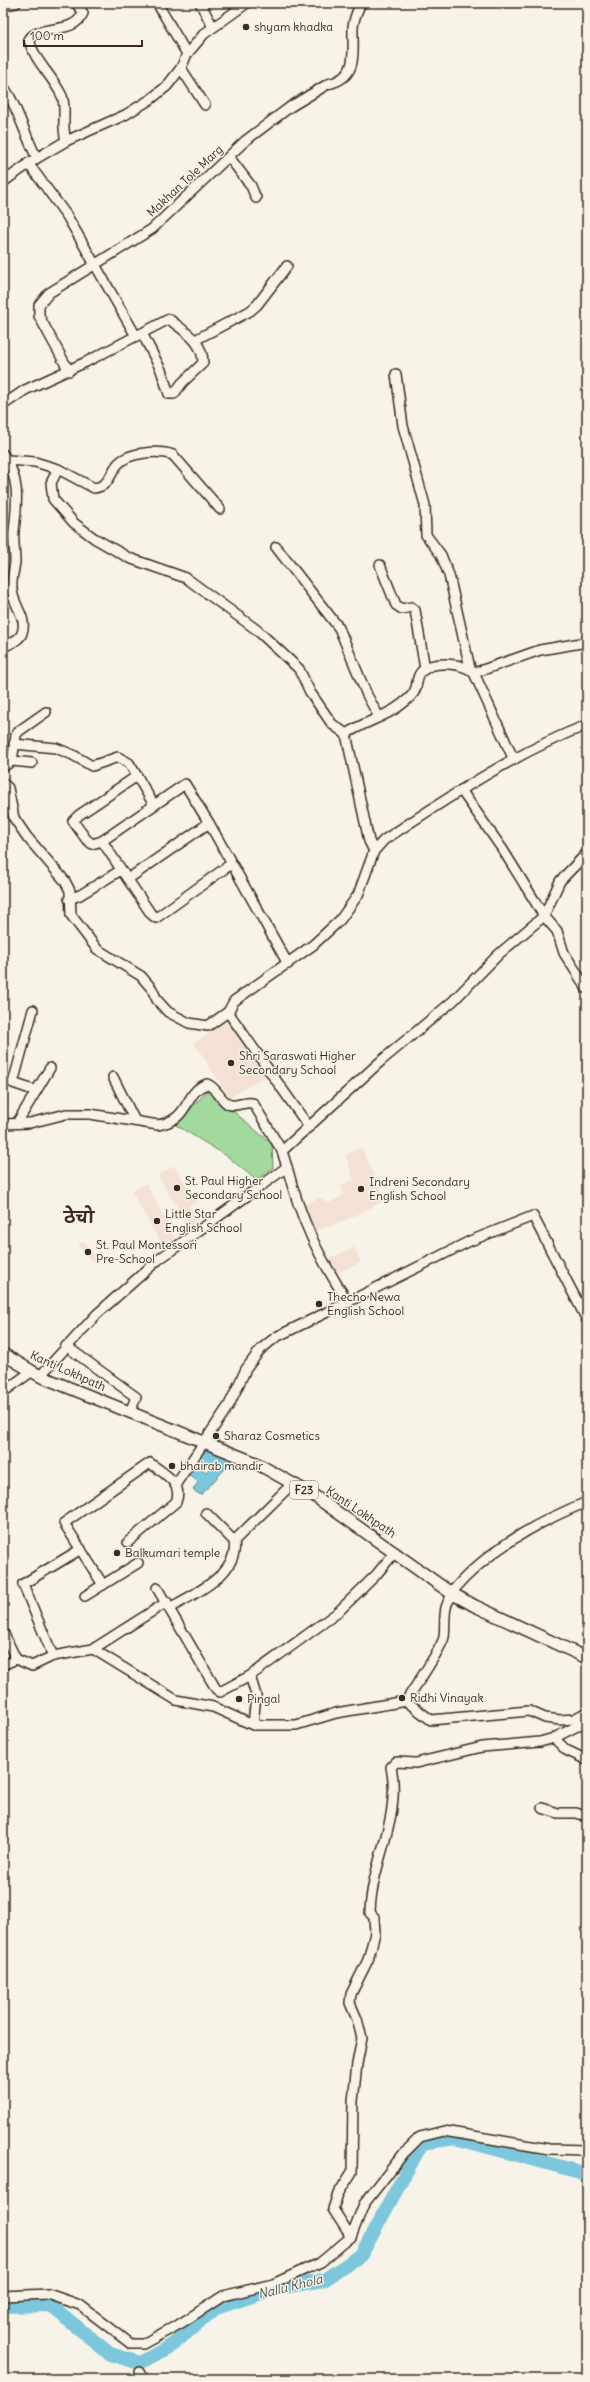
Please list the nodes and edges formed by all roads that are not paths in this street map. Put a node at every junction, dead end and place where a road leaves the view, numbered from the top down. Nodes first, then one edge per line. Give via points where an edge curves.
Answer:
1 (16, 3) edge
2 (76, 3) edge
3 (157, 3) edge
4 (200, 3) edge
5 (247, 3) edge
6 (361, 3) edge
7 (3, 6) edge
8 (213, 27) junction
9 (187, 54) junction
10 (180, 68) junction
11 (3, 87) edge
12 (205, 105) dead end
13 (66, 141) junction
14 (229, 157) junction
15 (37, 158) junction
16 (28, 163) junction
17 (3, 182) edge
18 (256, 198) dead end
19 (94, 265) junction
20 (287, 266) dead end
21 (139, 334) junction
22 (195, 340) junction
23 (69, 371) junction
24 (396, 374) dead end
25 (3, 405) edge
26 (5, 457) edge
27 (58, 469) junction
28 (220, 509) dead end
29 (276, 547) dead end
30 (380, 565) dead end
31 (587, 642) edge
32 (3, 648) edge
33 (425, 669) junction
34 (472, 671) junction
35 (46, 712) dead end
36 (379, 717) junction
37 (587, 725) edge
38 (346, 734) junction
39 (14, 744) junction
40 (514, 760) junction
41 (12, 761) junction
42 (32, 763) dead end
43 (3, 767) edge
44 (137, 776) junction
45 (3, 783) edge
46 (461, 790) junction
47 (154, 805) junction
48 (209, 823) junction
49 (102, 842) junction
50 (374, 851) junction
51 (587, 853) edge
52 (231, 864) junction
53 (121, 870) junction
54 (128, 879) junction
55 (69, 899) junction
56 (544, 916) junction
57 (288, 964) junction
58 (587, 989) edge
59 (33, 1010) dead end
60 (228, 1012) junction
61 (50, 1068) dead end
62 (113, 1077) dead end
63 (36, 1091) junction
64 (135, 1121) junction
65 (17, 1123) junction
66 (3, 1124) edge
67 (309, 1127) junction
68 (282, 1151) junction
69 (287, 1167) junction
70 (348, 1302) junction
71 (587, 1320) edge
72 (66, 1346) junction
73 (3, 1354) edge
74 (36, 1374) junction
75 (3, 1392) edge
76 (130, 1412) junction
77 (204, 1442) junction
78 (293, 1483) junction
79 (177, 1487) junction
80 (587, 1502) edge
81 (206, 1513) dead end
82 (234, 1541) junction
83 (128, 1542) dead end
84 (81, 1549) junction
85 (396, 1552) junction
86 (138, 1563) dead end
87 (103, 1585) junction
88 (158, 1588) dead end
89 (454, 1594) junction
90 (85, 1596) dead end
91 (169, 1605) junction
92 (3, 1632) edge
93 (93, 1648) junction
94 (53, 1656) junction
95 (587, 1658) edge
96 (16, 1659) junction
97 (3, 1665) edge
98 (250, 1676) junction
99 (406, 1701) junction
100 (587, 1712) edge
101 (587, 1721) edge
102 (253, 1724) junction
103 (554, 1738) junction
104 (587, 1760) edge
105 (542, 1808) dead end
106 (587, 1816) edge
107 (587, 2150) edge
108 (351, 2237) junction
109 (3, 2296) edge

1 - 7 street
2 - 13 street via 83,13 78,22 38,34 29,40 38,62 55,83 62,98 63,131
3 - 9 street
4 - 8 street
5 - 8 street
6 - 14 street, Makhan Tole Marg via 354,21 353,63 346,74 335,83 328,84 290,107 245,141
8 - 9 street
9 - 10 street
10 - 12 street
10 - 13 street via 167,86 151,99 125,115
11 - 15 street via 9,94
13 - 15 street
14 - 18 street via 251,186
14 - 19 street, Makhan Tole Marg via 152,229
15 - 16 street
16 - 17 street
16 - 19 street via 67,216
19 - 21 street
19 - 23 street, Makhan Tole Marg via 49,293 39,305 39,316 43,326
20 - 22 street via 250,311
21 - 22 street via 169,319
21 - 22 street via 161,370 169,394 174,394 203,363 200,346
21 - 23 street
23 - 25 street via 25,390
24 - 34 street via 403,426 425,505 426,535 441,555 449,575
26 - 27 street
26 - 32 street via 17,493 12,595 23,620 23,627 18,639
27 - 28 street via 94,488 105,485 123,460 141,454 165,452 173,455
27 - 38 street via 51,483 53,499 74,522 94,538 129,558 186,578 257,630 299,669 310,692 332,724
29 - 36 street via 339,628
30 - 33 street via 396,605 402,609 411,607 415,610
31 - 34 street via 540,650
33 - 34 street via 455,665
33 - 36 street via 418,677 415,691 395,709
34 - 40 street
35 - 39 street via 24,726 16,735
36 - 38 street
37 - 40 street via 559,736
38 - 50 street
39 - 41 street
39 - 44 street via 56,748 92,766 118,757 128,764
40 - 46 street
41 - 42 street
41 - 43 street
44 - 47 street
44 - 49 street via 78,815 73,821 86,840 92,844
45 - 55 street via 8,788 14,818 27,837 60,872 70,891
46 - 50 street via 384,840
46 - 56 street via 503,850
47 - 48 street via 185,784
47 - 49 street
48 - 52 street
48 - 54 street
49 - 53 street
50 - 57 street via 358,895 340,920
51 - 56 street via 560,882
52 - 54 street via 156,918 150,914
52 - 57 street
53 - 54 street
53 - 55 street
55 - 60 street via 71,915 98,949 141,976 168,1012 190,1023 208,1026
56 - 58 street via 557,931 564,953
56 - 67 street via 499,954 453,1001 381,1061
57 - 60 street via 234,1001
59 - 63 street via 13,1083
60 - 67 street
61 - 63 street
62 - 64 street
63 - 65 street
64 - 65 street via 106,1115 66,1114 30,1123
64 - 68 street via 158,1125 175,1120 201,1086 207,1084 214,1086 228,1104 234,1106 252,1103
65 - 66 street
67 - 68 street
68 - 69 street
69 - 70 street via 297,1206 323,1263
69 - 72 street via 158,1260 97,1314
70 - 71 street via 470,1241 533,1216
70 - 77 street via 276,1338 261,1349 246,1369 229,1405
72 - 74 street
72 - 76 street via 136,1398
73 - 74 main road, Kanti Lokhpath / F23
74 - 75 street
74 - 76 main road, Kanti Lokhpath / F23
76 - 77 main road, Kanti Lokhpath / F23
77 - 78 main road, Kanti Lokhpath / F23 via 256,1463
77 - 79 street
78 - 82 street
78 - 85 main road, Kanti Lokhpath / F23
79 - 83 street via 176,1502
79 - 84 street via 150,1463 64,1523
80 - 89 street via 563,1511 518,1536 466,1576
81 - 82 street
82 - 91 street via 234,1552 218,1578 205,1588
84 - 87 street
84 - 94 street via 23,1584
85 - 89 main road, Kanti Lokhpath / F23
85 - 98 street via 346,1605
86 - 87 street
87 - 90 street
88 - 91 street
89 - 95 main road, Kanti Lokhpath / F23
89 - 99 street via 446,1608 444,1638
91 - 93 street
91 - 98 street via 218,1691 223,1691
92 - 96 street
93 - 94 street
93 - 102 street via 176,1700 213,1707
94 - 96 street via 32,1666
96 - 97 street
98 - 102 street via 256,1695
99 - 100 street via 431,1720 529,1711 545,1718 560,1720 574,1719
99 - 102 street via 336,1713 296,1725
101 - 103 street
103 - 104 street via 566,1750
103 - 108 street via 534,1743 482,1747 416,1763 396,1762 391,1767 394,1779 393,1806 389,1828 372,1880 370,1896 374,1933 368,1960 351,1994 350,2003 362,2038 356,2064 353,2101 352,2172 338,2194 333,2209
105 - 106 street via 558,1813
107 - 108 street via 549,2149 444,2131 420,2137 404,2153 364,2204
108 - 109 street via 321,2262 273,2284 223,2296 143,2344 131,2344 80,2305 48,2294

